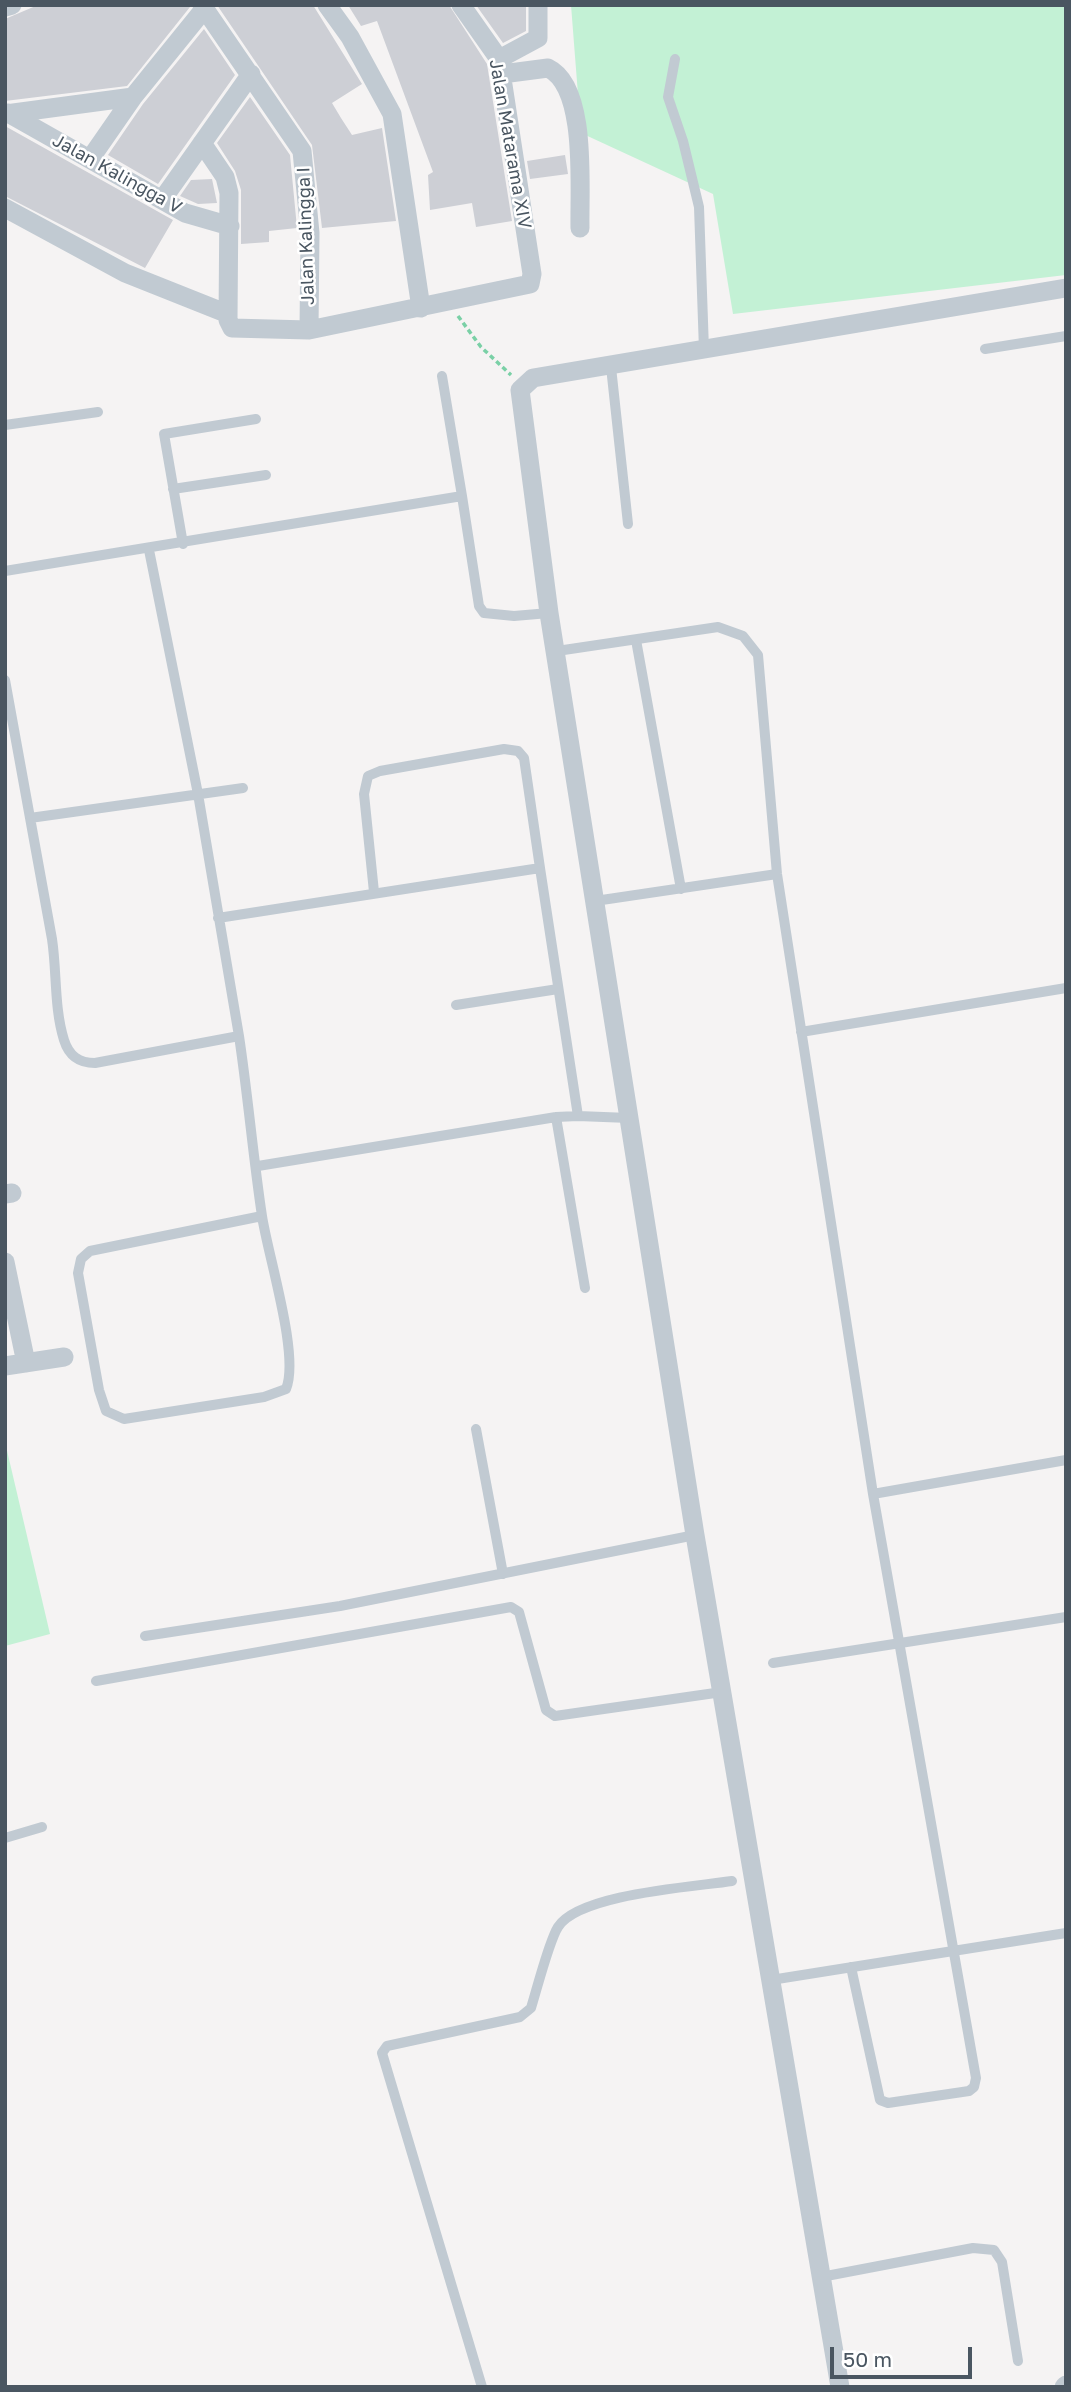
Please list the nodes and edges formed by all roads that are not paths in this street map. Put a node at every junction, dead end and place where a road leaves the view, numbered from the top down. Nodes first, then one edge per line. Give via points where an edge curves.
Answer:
1 (12, 5) edge
2 (327, 5) edge
3 (461, 5) edge
4 (538, 5) edge
5 (204, 6) edge
6 (5, 7) edge
7 (675, 59) dead end
8 (500, 66) junction
9 (251, 74) junction
10 (133, 97) junction
11 (7, 114) edge
12 (202, 143) junction
13 (90, 159) junction
14 (162, 200) junction
15 (5, 208) edge
16 (230, 226) junction
17 (580, 228) dead end
18 (1066, 288) edge
19 (421, 309) junction
20 (228, 314) junction
21 (309, 330) junction
22 (1066, 336) edge
23 (985, 349) dead end
24 (704, 351) junction
25 (611, 367) junction
26 (442, 376) dead end
27 (98, 412) dead end
28 (256, 419) dead end
29 (5, 425) edge
30 (266, 475) dead end
31 (173, 489) junction
32 (462, 496) junction
33 (628, 524) dead end
34 (183, 544) junction
35 (149, 550) junction
36 (5, 571) edge
37 (549, 612) junction
38 (636, 640) junction
39 (557, 650) junction
40 (5, 680) edge
41 (243, 788) dead end
42 (198, 794) junction
43 (30, 818) junction
44 (540, 868) junction
45 (777, 874) junction
46 (681, 889) junction
47 (374, 892) junction
48 (595, 901) junction
49 (218, 918) junction
50 (1066, 988) edge
51 (558, 989) junction
52 (456, 1005) dead end
53 (801, 1032) junction
54 (239, 1036) junction
55 (556, 1116) junction
56 (578, 1116) junction
57 (629, 1118) junction
58 (258, 1166) junction
59 (262, 1216) junction
60 (5, 1262) edge
61 (585, 1288) dead end
62 (64, 1357) dead end
63 (26, 1363) junction
64 (5, 1366) edge
65 (476, 1429) dead end
66 (1066, 1460) edge
67 (873, 1494) junction
68 (695, 1535) junction
69 (503, 1574) junction
70 (1066, 1617) edge
71 (145, 1636) dead end
72 (900, 1643) junction
73 (773, 1663) dead end
74 (96, 1681) dead end
75 (722, 1692) junction
76 (41, 1827) dead end
77 (5, 1838) edge
78 (732, 1881) dead end
79 (1066, 1933) edge
80 (953, 1950) junction
81 (851, 1966) junction
82 (771, 1980) junction
83 (821, 2277) junction
84 (1018, 2361) dead end
85 (482, 2387) edge
86 (840, 2387) edge

1 - 6 street
2 - 19 street via 392,114
3 - 8 street, Jalan Matarama XIV
4 - 8 street via 538,38
5 - 9 street, Jalan Kalingga I
5 - 10 street
7 - 24 lane via 668,97 699,207
8 - 17 street via 548,68 562,78 577,117
8 - 19 street, Jalan Matarama XIV via 530,284
9 - 12 street
9 - 21 street, Jalan Kalingga I via 302,151 310,233
10 - 11 street
10 - 13 street
11 - 13 street, Jalan Kalingga V
12 - 14 street
12 - 16 street via 226,180
13 - 14 street, Jalan Kalingga V
14 - 16 street, Jalan Kalingga V via 192,216
15 - 20 street via 133,277
16 - 20 street
18 - 24 street
19 - 21 street
20 - 21 street via 228,325 236,329
22 - 23 lane
24 - 25 street
25 - 33 lane
25 - 37 street via 533,378 520,390
26 - 32 lane
27 - 29 lane
28 - 31 lane via 164,434
30 - 31 lane
31 - 34 lane
32 - 34 lane
32 - 37 lane via 479,606 484,613
34 - 35 lane
35 - 36 lane
35 - 42 lane
37 - 39 street
38 - 39 lane
38 - 45 lane via 718,627 752,644 758,655
38 - 46 lane
39 - 48 street
40 - 43 lane
41 - 42 lane
42 - 43 lane
42 - 49 lane
43 - 54 lane via 64,1041 72,1055 83,1063 96,1063
44 - 47 lane
44 - 47 lane via 524,758 518,751 504,749 368,776 364,794
44 - 51 lane
45 - 46 lane
45 - 53 lane
46 - 48 lane
47 - 49 lane
48 - 57 street
49 - 54 lane
50 - 53 lane
51 - 52 lane
51 - 56 lane
53 - 67 lane
54 - 58 lane
55 - 56 lane
55 - 58 lane
55 - 61 lane
56 - 57 lane
57 - 68 street
58 - 59 lane
59 - 59 lane via 90,1251 81,1259 78,1273 106,1411 124,1419 264,1397 286,1389 290,1380 288,1352
60 - 63 street
62 - 63 street
63 - 64 street
65 - 69 lane
66 - 67 lane
67 - 72 lane
68 - 69 lane
68 - 75 street
69 - 71 lane via 340,1606
70 - 72 lane
72 - 73 lane
72 - 80 lane
74 - 75 lane via 511,1607 519,1612 546,1710 555,1716
75 - 82 street
76 - 77 lane
78 - 85 lane via 597,1901 572,1913 558,1927 531,2008 520,2017 387,2046 382,2053
79 - 80 lane
80 - 81 lane
80 - 81 lane via 974,2087 888,2104 880,2100
81 - 82 lane
82 - 83 street
83 - 84 lane via 973,2248 994,2250 1002,2262
83 - 86 street

